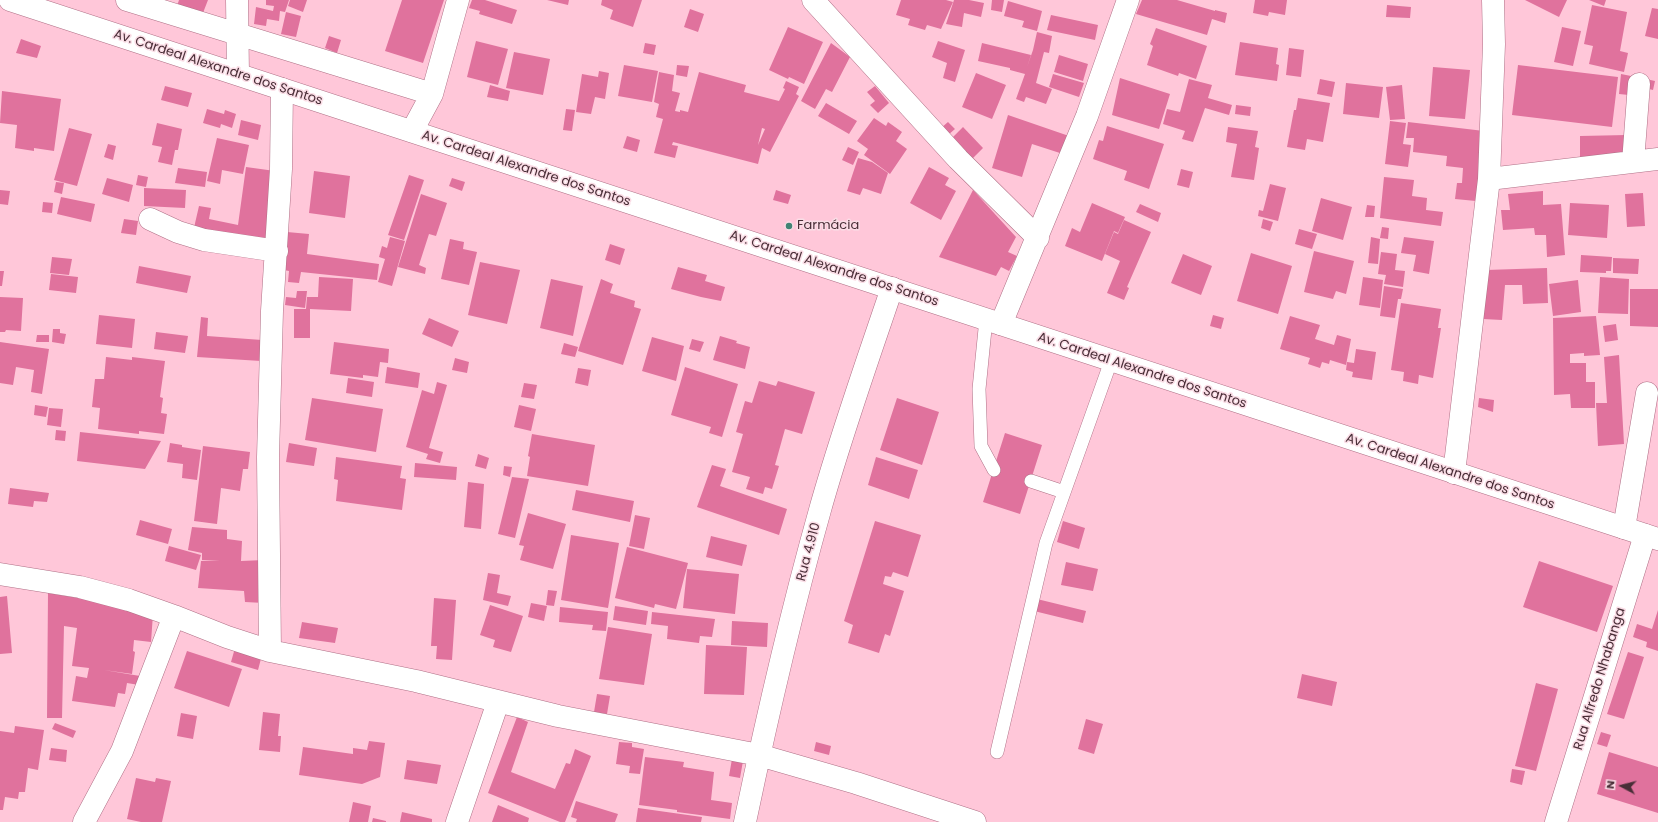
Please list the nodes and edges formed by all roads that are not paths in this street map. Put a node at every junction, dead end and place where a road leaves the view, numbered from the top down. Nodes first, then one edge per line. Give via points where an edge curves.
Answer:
1 (10, 0) edge
2 (127, 0) edge
3 (237, 0) edge
4 (458, 0) edge
5 (813, 0) edge
6 (1128, 0) edge
7 (1493, 0) edge
8 (238, 34) junction
9 (238, 74) junction
10 (1639, 84) dead end
11 (282, 89) junction
12 (432, 94) junction
13 (412, 131) junction
14 (1658, 159) edge
15 (1633, 162) junction
16 (1489, 179) junction
17 (150, 219) dead end
18 (1038, 238) junction
19 (277, 251) junction
20 (892, 288) junction
21 (994, 322) junction
22 (1111, 361) junction
23 (1647, 393) dead end
24 (994, 470) dead end
25 (1454, 473) junction
26 (1031, 481) dead end
27 (1064, 492) junction
28 (1624, 528) junction
29 (1651, 537) edge
30 (0, 574) edge
31 (174, 616) junction
32 (270, 651) junction
33 (498, 702) junction
34 (997, 752) dead end
35 (759, 755) junction
36 (84, 822) edge
37 (457, 822) edge
38 (745, 822) edge
39 (974, 822) edge
40 (1556, 822) edge

1 - 9 street, Av. Cardeal Alexandre dos Santos
2 - 8 street
3 - 8 street
4 - 12 street
5 - 18 street via 958,159
6 - 18 street via 1087,116
7 - 16 street
8 - 9 street
8 - 12 street
9 - 11 street, Av. Cardeal Alexandre dos Santos
10 - 15 street
11 - 13 street, Av. Cardeal Alexandre dos Santos
11 - 19 street via 282,169
12 - 13 street
13 - 20 street, Av. Cardeal Alexandre dos Santos
14 - 15 street
15 - 16 street
16 - 25 street
17 - 19 street via 204,240
18 - 21 street
19 - 32 street via 272,311 268,456
20 - 21 street, Av. Cardeal Alexandre dos Santos
20 - 35 street, Rua 4.910 via 820,509
21 - 22 street, Av. Cardeal Alexandre dos Santos
21 - 24 lane via 979,389 981,446
22 - 25 street, Av. Cardeal Alexandre dos Santos
22 - 27 lane
23 - 28 street
25 - 28 street, Av. Cardeal Alexandre dos Santos
26 - 27 lane
27 - 34 lane via 1046,543
28 - 29 street, Av. Cardeal Alexandre dos Santos
29 - 40 street, Rua Alfredo Nhabanga
30 - 31 street via 80,587 129,600
31 - 32 street
31 - 36 street via 122,751
32 - 33 street via 416,681
33 - 35 street
33 - 37 street
35 - 38 street, Rua 4.910
35 - 39 street

